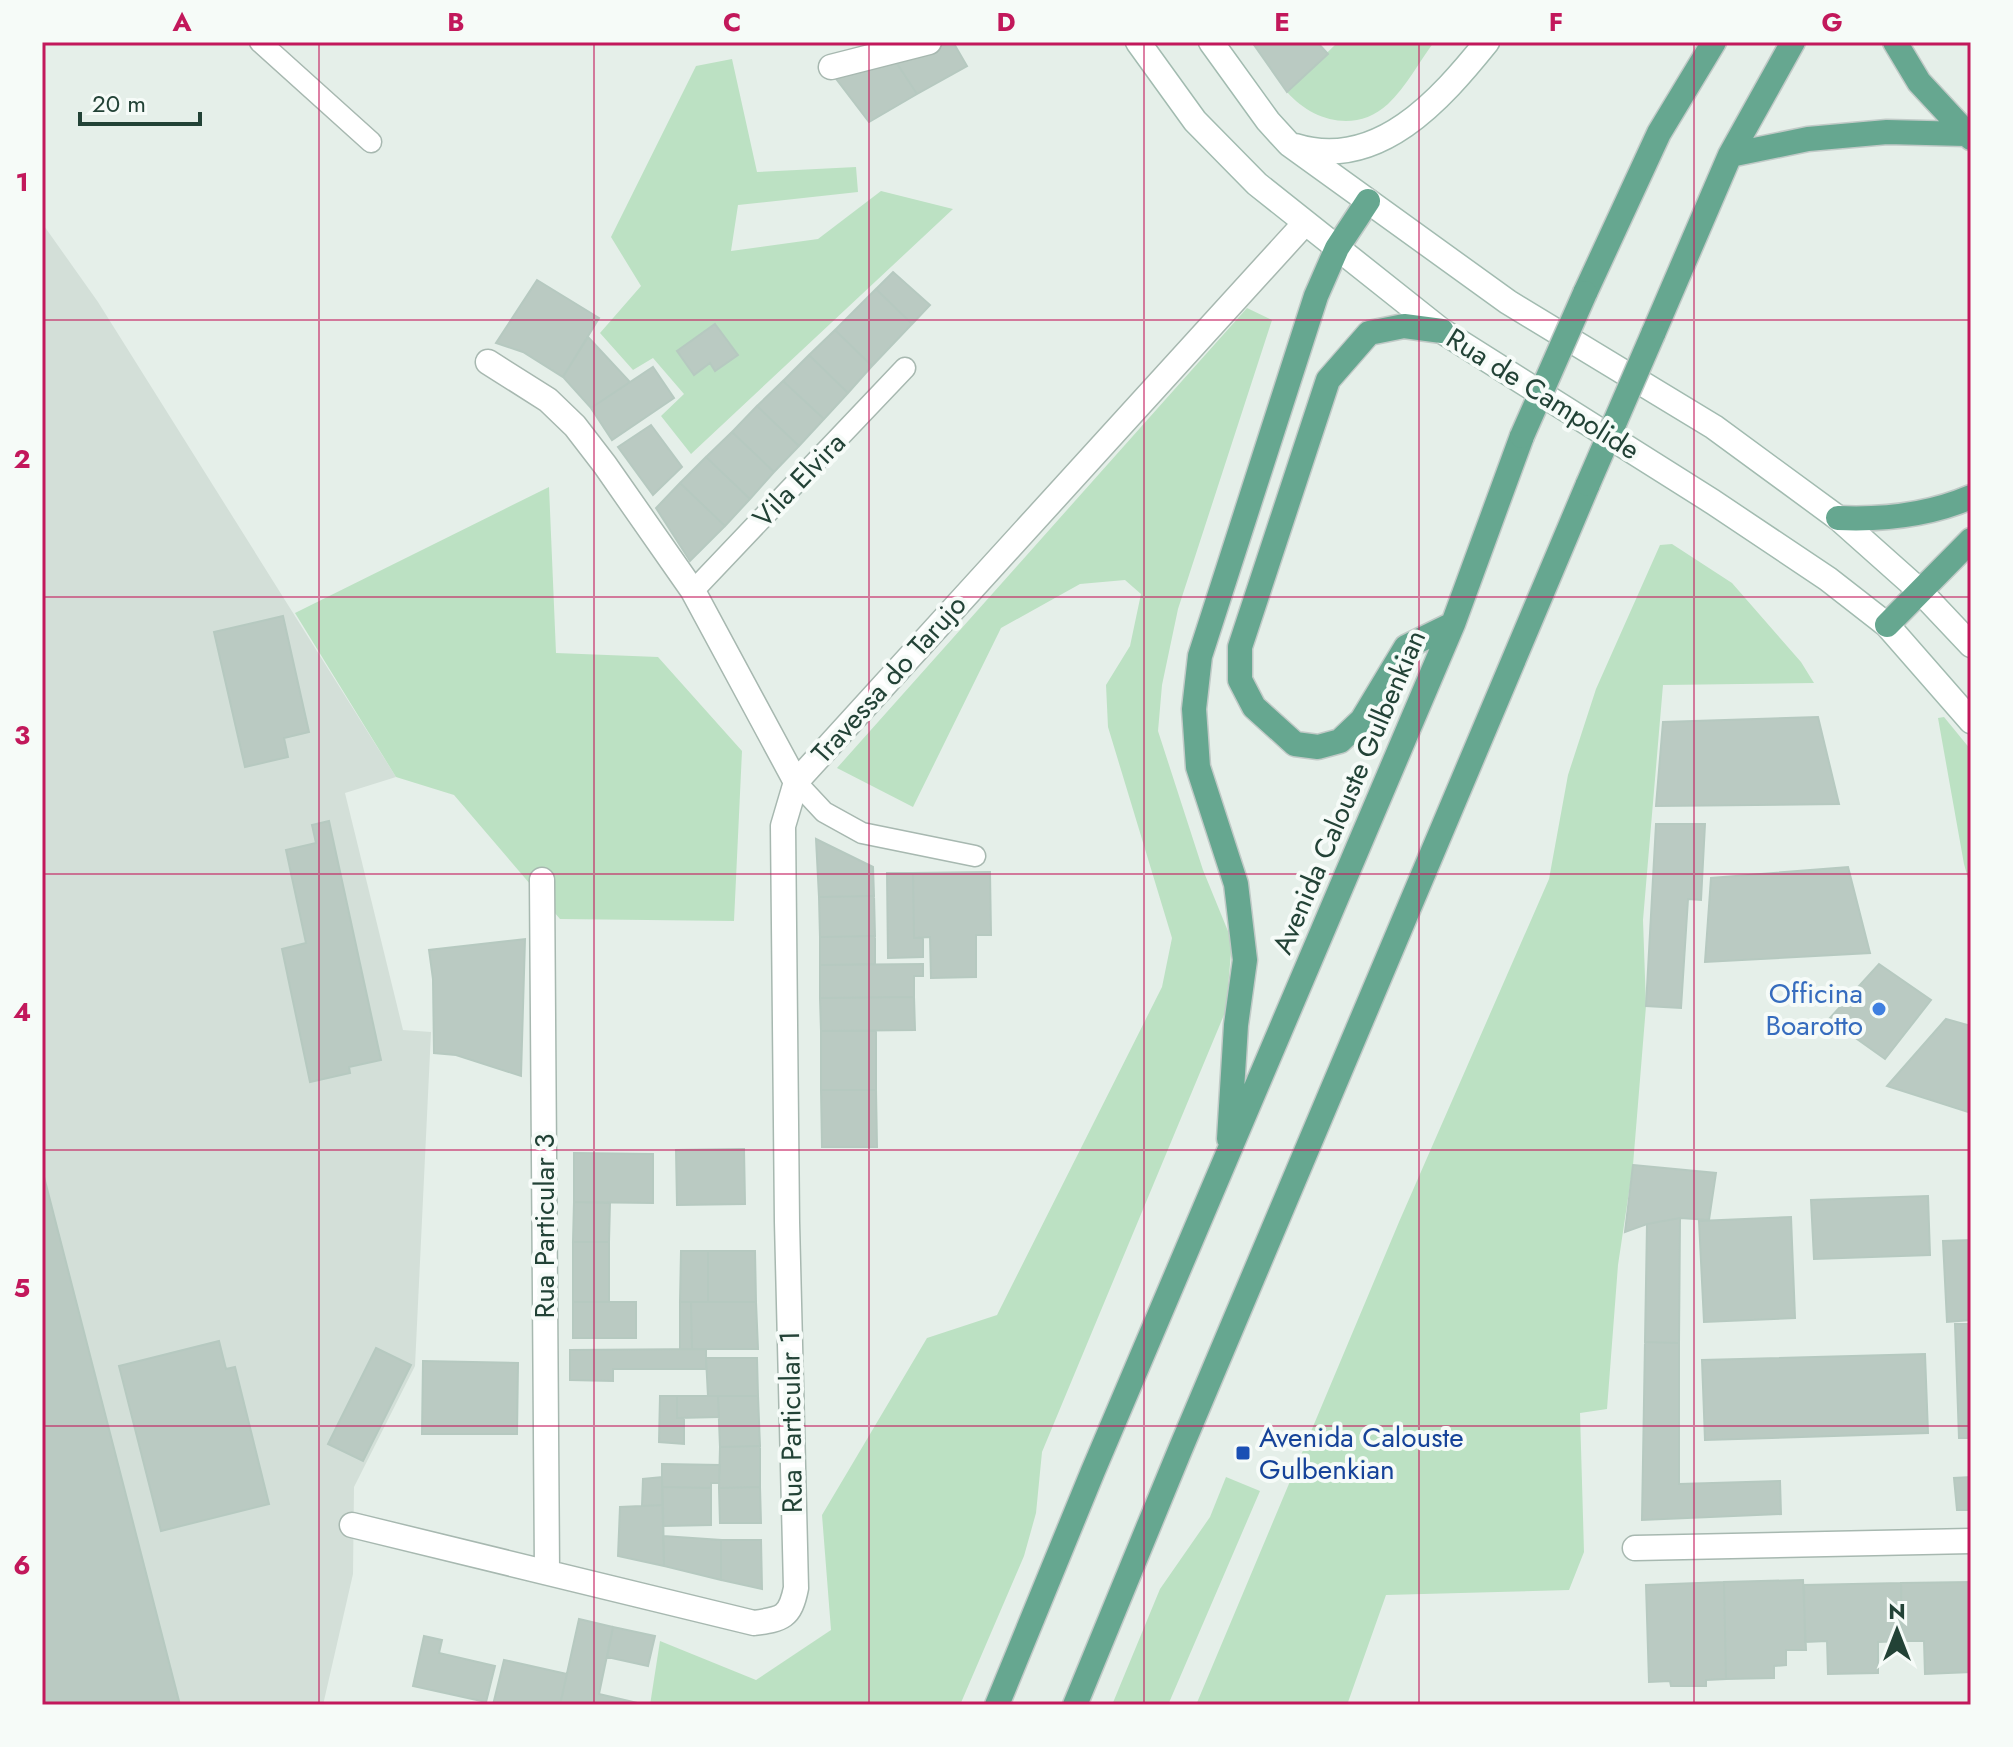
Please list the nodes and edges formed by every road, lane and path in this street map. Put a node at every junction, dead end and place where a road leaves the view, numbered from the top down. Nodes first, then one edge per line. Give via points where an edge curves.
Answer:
1 (260, 42) edge
2 (929, 42) edge
3 (1138, 42) edge
4 (1211, 42) edge
5 (1487, 42) edge
6 (1714, 42) edge
7 (1793, 42) edge
8 (1895, 42) edge
9 (831, 67) dead end
10 (1968, 136) edge
11 (371, 142) dead end
12 (1289, 144) junction
13 (1730, 155) junction
14 (1368, 201) junction
15 (1305, 223) junction
16 (1337, 248) junction
17 (1442, 331) junction
18 (488, 362) dead end
19 (905, 368) dead end
20 (1971, 497) edge
21 (1838, 518) junction
22 (1971, 540) edge
23 (693, 591) junction
24 (1920, 591) junction
25 (1453, 624) junction
26 (1887, 625) junction
27 (1971, 645) edge
28 (1971, 721) edge
29 (796, 782) junction
30 (975, 856) dead end
31 (542, 880) dead end
32 (1228, 1157) junction
33 (352, 1525) dead end
34 (1971, 1541) edge
35 (1635, 1548) dead end
36 (547, 1572) junction
37 (997, 1705) edge
38 (1075, 1705) edge

1 - 11 lane
2 - 9 street
3 - 15 street, Rua de Campolide via 1229,158
4 - 12 street
5 - 12 street via 1448,90 1408,125 1377,141 1341,152
6 - 25 main road, Avenida Calouste Gulbenkian, bridge via 1659,133 1585,293 1522,436
7 - 13 main road
8 - 10 main road via 1919,82
10 - 13 main road via 1887,132 1808,139
12 - 14 street
13 - 38 main road, bridge
14 - 16 main road
14 - 21 street via 1508,302 1714,427
15 - 16 street, Rua de Campolide
15 - 29 street, Travessa do Tarujo
16 - 17 street, Rua de Campolide
16 - 32 main road via 1316,296 1200,656 1194,709 1198,767 1236,884 1245,960
17 - 25 main road via 1404,326 1369,333 1328,380 1240,647 1240,680 1254,707 1295,744 1318,747 1340,741 1362,720 1406,647
17 - 26 street, Rua de Campolide via 1713,502
18 - 23 street, Travessa do Tarujo via 548,400 575,426
19 - 23 lane, Vila Elvira
20 - 21 main road via 1905,515
21 - 24 street
22 - 24 main road
23 - 29 street, Travessa do Tarujo
24 - 26 main road
24 - 27 street
25 - 32 main road, Avenida Calouste Gulbenkian
26 - 28 street, Rua de Campolide
29 - 30 lane via 824,812 862,833
29 - 36 street, Rua Particular 1 via 783,826 796,1588 792,1608 779,1619 754,1623
31 - 36 street, Rua Particular 3
32 - 37 main road, Avenida Calouste Gulbenkian
33 - 36 street, Rua Particular 1
34 - 35 street

